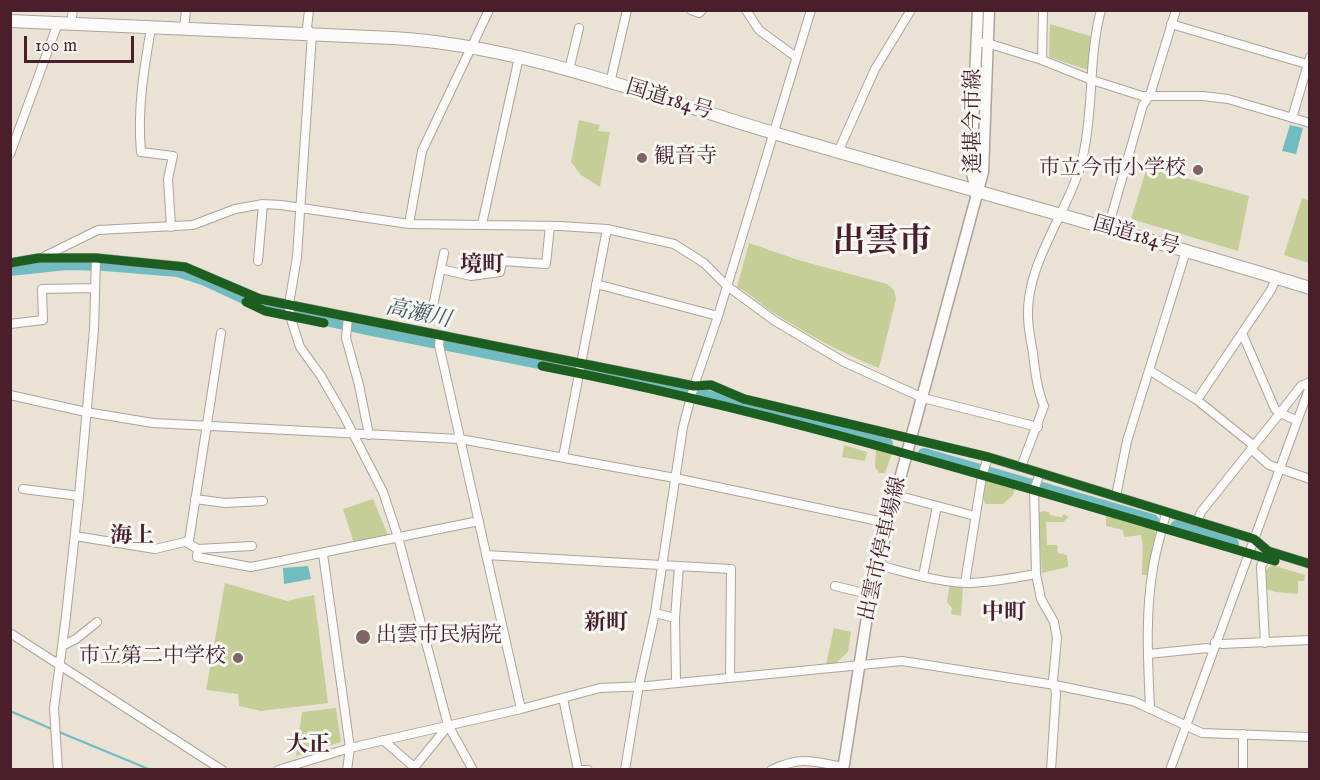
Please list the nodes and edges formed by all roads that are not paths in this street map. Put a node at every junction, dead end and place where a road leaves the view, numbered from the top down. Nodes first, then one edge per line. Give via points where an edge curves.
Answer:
1 (186, 10) edge
2 (309, 10) edge
3 (489, 10) edge
4 (627, 10) edge
5 (691, 10) edge
6 (702, 10) edge
7 (746, 10) edge
8 (811, 10) edge
9 (911, 10) edge
10 (978, 10) edge
11 (989, 10) edge
12 (1043, 10) edge
13 (1101, 10) edge
14 (1176, 10) edge
15 (67, 19) edge
16 (10, 21) edge
17 (1172, 24) junction
18 (151, 28) junction
19 (579, 28) dead end
20 (184, 29) junction
21 (312, 34) junction
22 (982, 43) junction
23 (471, 46) junction
24 (519, 57) junction
25 (796, 57) junction
26 (1042, 60) junction
27 (1309, 62) edge
28 (569, 70) junction
29 (1092, 80) junction
30 (610, 83) junction
31 (1150, 95) junction
32 (1292, 118) junction
33 (1310, 123) edge
34 (774, 133) junction
35 (11, 150) edge
36 (838, 152) junction
37 (977, 192) junction
38 (262, 204) junction
39 (299, 208) junction
40 (1060, 215) junction
41 (409, 224) junction
42 (482, 225) junction
43 (550, 226) junction
44 (171, 227) junction
45 (1108, 228) junction
46 (607, 229) junction
47 (1185, 251) junction
48 (444, 253) dead end
49 (39, 258) junction
50 (96, 258) junction
51 (258, 261) dead end
52 (10, 263) edge
53 (441, 269) junction
54 (1276, 278) junction
55 (596, 284) junction
56 (727, 286) junction
57 (95, 288) junction
58 (1310, 288) edge
59 (289, 304) junction
60 (432, 311) dead end
61 (718, 316) junction
62 (348, 317) junction
63 (10, 324) edge
64 (221, 333) dead end
65 (1242, 333) junction
66 (440, 336) junction
67 (580, 362) junction
68 (1149, 370) junction
69 (1310, 384) edge
70 (694, 386) junction
71 (10, 395) edge
72 (923, 398) junction
73 (1197, 400) junction
74 (86, 412) junction
75 (1280, 413) junction
76 (1296, 420) junction
77 (206, 426) junction
78 (1038, 427) junction
79 (354, 435) junction
80 (369, 435) junction
81 (911, 438) junction
82 (460, 439) junction
83 (1252, 447) junction
84 (563, 457) junction
85 (988, 457) junction
86 (1021, 467) junction
87 (1279, 469) junction
88 (1040, 473) junction
89 (675, 478) junction
90 (1310, 479) edge
91 (22, 489) dead end
92 (896, 495) junction
93 (79, 496) junction
94 (1116, 496) junction
95 (195, 498) junction
96 (263, 501) dead end
97 (937, 506) junction
98 (1166, 513) junction
99 (975, 516) junction
100 (479, 521) junction
101 (1197, 522) junction
102 (888, 523) junction
103 (75, 536) junction
104 (398, 537) junction
105 (1254, 539) junction
106 (189, 541) junction
107 (252, 546) dead end
108 (198, 549) junction
109 (1270, 552) junction
110 (323, 554) junction
111 (486, 555) junction
112 (662, 564) junction
113 (1310, 564) edge
114 (878, 565) junction
115 (679, 566) junction
116 (1036, 574) junction
117 (923, 576) junction
118 (965, 583) junction
119 (835, 586) dead end
120 (872, 595) junction
121 (655, 613) junction
122 (675, 618) junction
123 (97, 622) dead end
124 (10, 633) edge
125 (1310, 639) edge
126 (1265, 643) junction
127 (62, 646) junction
128 (1214, 646) junction
129 (1148, 654) junction
130 (59, 664) junction
131 (858, 666) junction
132 (730, 677) junction
133 (676, 682) junction
134 (639, 685) junction
135 (1055, 685) junction
136 (563, 698) junction
137 (1150, 708) junction
138 (521, 709) junction
139 (448, 725) junction
140 (1185, 726) junction
141 (1243, 734) junction
142 (1310, 737) edge
143 (383, 740) junction
144 (350, 748) junction
145 (413, 768) edge
146 (843, 768) edge
147 (58, 770) edge
148 (222, 770) edge
149 (278, 770) edge
150 (347, 770) edge
151 (472, 770) edge
152 (580, 770) edge
153 (588, 770) edge
154 (625, 770) edge
155 (771, 770) edge
156 (1051, 770) edge
157 (1170, 770) edge
158 (1243, 770) edge

1 - 20 street
2 - 21 street via 307,28
3 - 23 street
4 - 30 street
5 - 6 street via 699,14
7 - 25 street via 759,30
8 - 25 street
9 - 36 street via 876,69
10 - 22 main road, 遙堪今市線
11 - 22 main road, 遙堪今市線
12 - 26 street
13 - 29 street
14 - 17 street
15 - 16 highway, 国道184号
15 - 18 highway, 国道184号
15 - 35 street
17 - 27 street
17 - 31 street
18 - 20 highway, 国道184号
18 - 44 street via 142,83 141,152 173,156 168,179
19 - 28 street
20 - 21 highway, 国道184号
21 - 23 highway, 国道184号
21 - 39 street
22 - 26 street
22 - 37 main road, 遙堪今市線 via 983,172
23 - 24 highway, 国道184号
23 - 41 street via 422,151
24 - 28 highway, 国道184号
24 - 42 street
25 - 34 street
26 - 29 street
27 - 32 street
28 - 30 highway, 国道184号
29 - 31 street
29 - 40 street via 1083,157
30 - 34 highway, 国道184号
31 - 32 street via 1228,99
31 - 45 street via 1143,105
32 - 33 street
34 - 36 highway, 国道184号
34 - 56 street
36 - 37 highway, 国道184号
37 - 40 highway, 国道184号
37 - 72 main road, 出雲市停車場線
38 - 39 street
38 - 44 street via 193,225
38 - 51 street
39 - 41 street
39 - 59 street via 297,257
40 - 45 highway, 国道184号
40 - 78 street via 1030,294 1028,316 1044,406
41 - 42 street
42 - 43 street
43 - 46 street
43 - 53 street via 546,264 502,261 500,272 471,276
44 - 49 street via 98,230
45 - 47 highway, 国道184号
46 - 55 street
46 - 56 street via 674,244 704,263
47 - 54 highway, 国道184号
47 - 68 street
48 - 53 street
49 - 50 street
49 - 52 street
50 - 57 street
50 - 59 street via 185,267 260,299
53 - 60 street
54 - 58 highway, 国道184号
54 - 65 street
55 - 61 street
55 - 67 street
56 - 61 street
56 - 72 street via 775,321 844,362
57 - 63 street via 42,289 44,320
57 - 74 street
59 - 62 street
59 - 79 street via 300,347
61 - 70 street
62 - 66 street
62 - 80 street via 346,338
64 - 77 street
65 - 73 street
65 - 75 street
66 - 67 street
66 - 82 street
67 - 70 street
67 - 84 street
68 - 73 street
68 - 94 street via 1127,441
69 - 75 street via 1301,386
69 - 76 street
70 - 81 street via 711,385 744,399
70 - 89 street
71 - 74 street
72 - 78 street
72 - 81 main road, 出雲市停車場線
73 - 83 street
74 - 77 street via 153,423
74 - 93 street
75 - 76 street
75 - 83 street
76 - 87 street
77 - 79 street
77 - 95 street
78 - 86 street
79 - 80 street
79 - 104 street via 383,492
80 - 82 street
81 - 85 street
81 - 92 main road, 出雲市停車場線
82 - 84 street
82 - 100 street
83 - 87 street via 1269,465
83 - 101 street
84 - 89 street
85 - 86 street
85 - 99 street
86 - 88 street
87 - 90 street
87 - 105 street
88 - 94 street
88 - 116 street via 1035,490
89 - 102 street
89 - 112 street
91 - 93 street
92 - 97 street
92 - 102 main road, 出雲市停車場線
93 - 103 street
94 - 98 street
95 - 96 street via 225,503
95 - 106 street
97 - 99 street
97 - 117 street
98 - 101 street
98 - 129 street via 1153,567
99 - 118 street
100 - 104 street
100 - 111 street
101 - 105 street
102 - 114 main road, 出雲市停車場線
103 - 106 street via 155,549
103 - 127 street
104 - 110 street
104 - 139 street
105 - 109 street
105 - 128 street
106 - 108 street
107 - 108 street
108 - 110 street via 197,557 251,567
109 - 113 street
109 - 126 street via 1261,566
110 - 144 street
111 - 112 street
111 - 138 street
112 - 115 street
112 - 121 street
114 - 117 street
114 - 120 main road, 出雲市停車場線
115 - 122 street
115 - 132 street via 731,569
116 - 118 street
116 - 135 street via 1041,599 1054,622 1057,638
117 - 118 street
119 - 120 street
120 - 131 main road, 出雲市停車場線
121 - 122 street
121 - 134 street
122 - 133 street
123 - 127 street
124 - 130 street
125 - 126 street
126 - 128 street
127 - 130 street
128 - 129 street
128 - 140 street
129 - 137 street
130 - 147 street via 54,708
130 - 148 street
131 - 132 street
131 - 135 street via 902,661
131 - 146 main road, 出雲市停車場線
132 - 133 street
133 - 134 street
134 - 136 street via 600,688
134 - 154 street
135 - 137 street
135 - 156 street
136 - 138 street
136 - 152 street
137 - 140 street
138 - 139 street
139 - 143 street
139 - 145 street
139 - 151 street
140 - 141 street via 1202,733
140 - 157 street
141 - 142 street
141 - 158 street
143 - 144 street
143 - 145 street
144 - 149 street
144 - 150 street
146 - 155 street via 806,760 788,762
152 - 153 street

